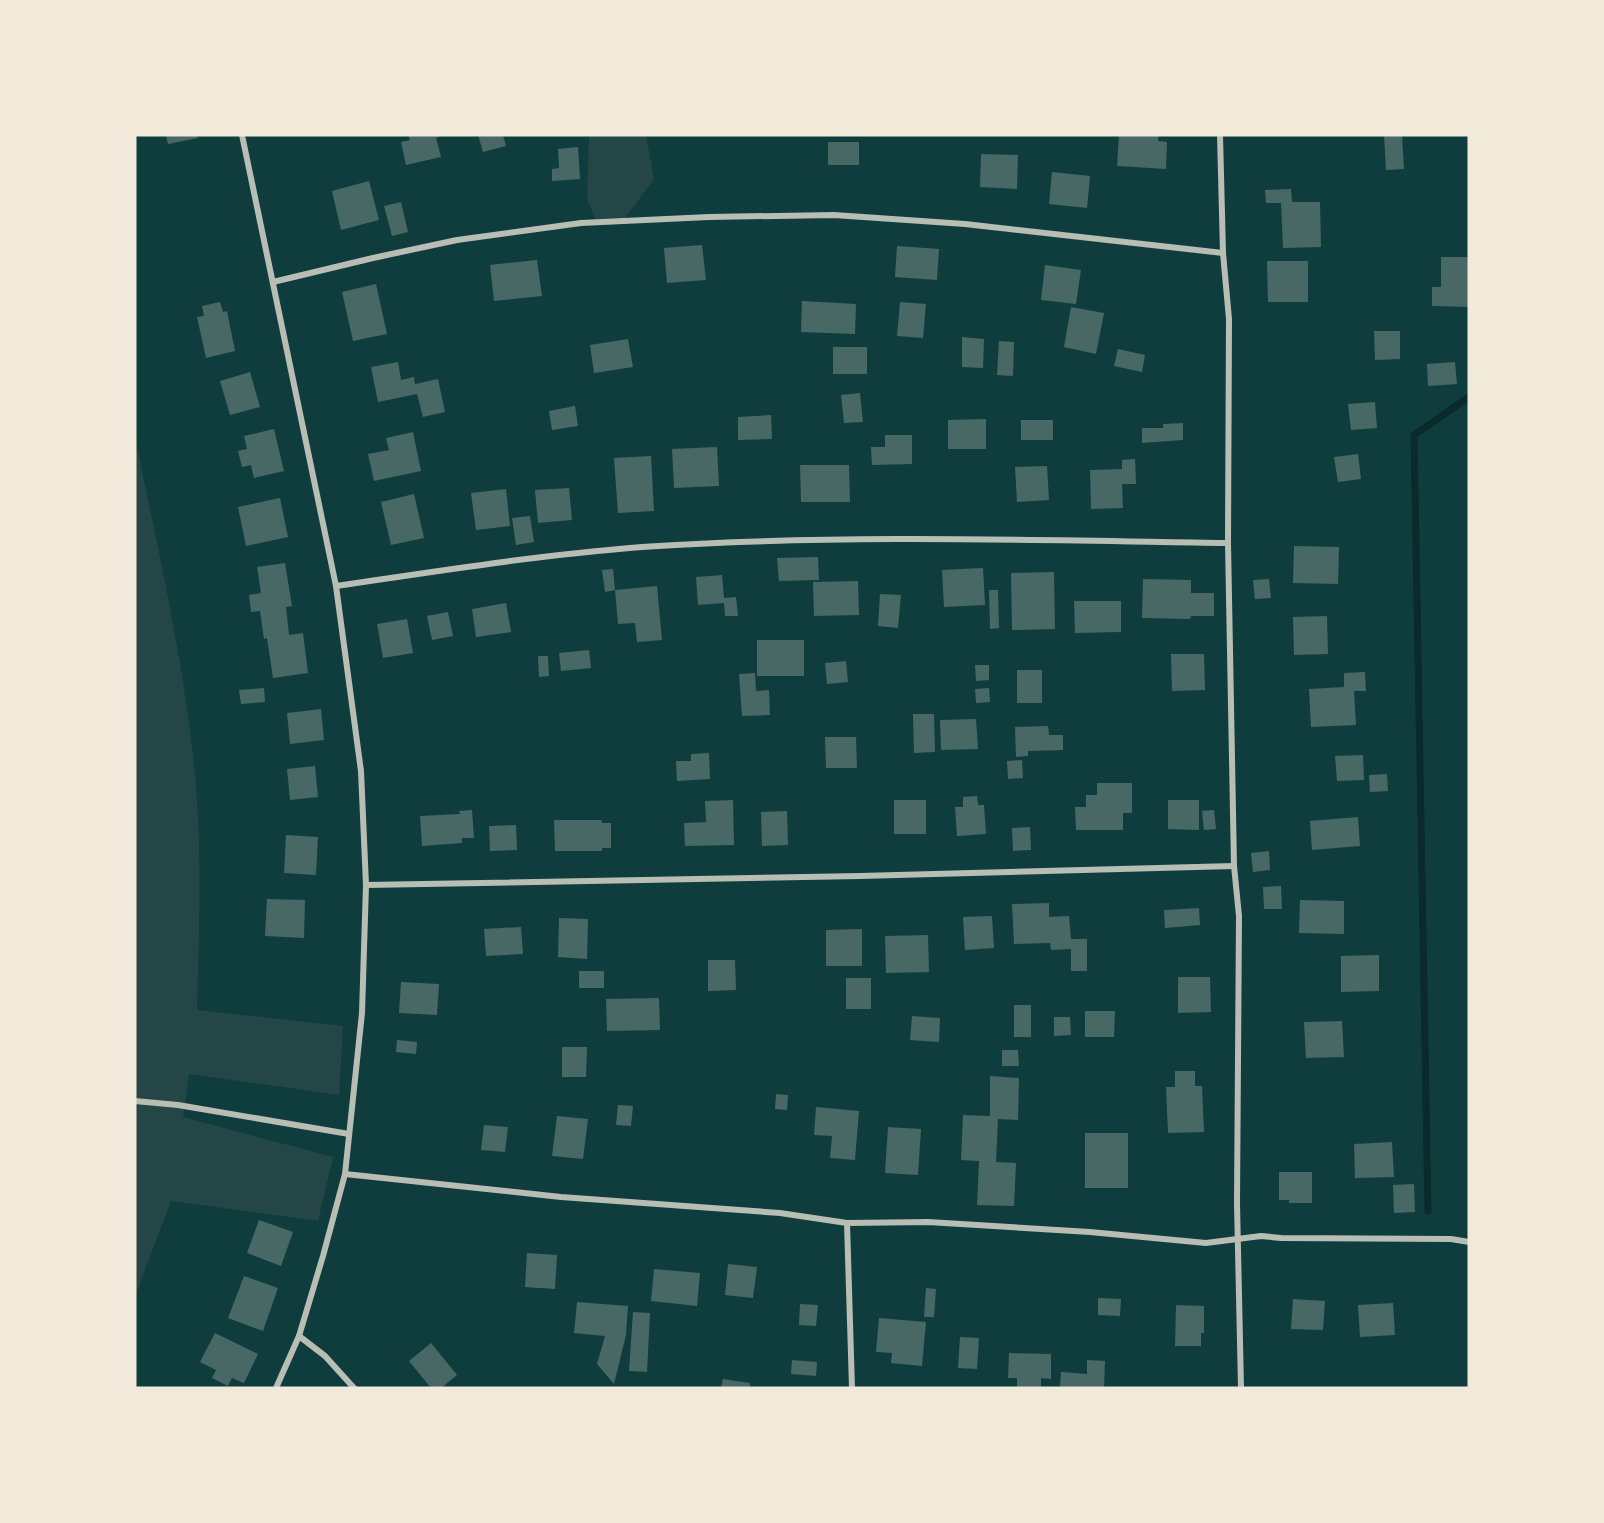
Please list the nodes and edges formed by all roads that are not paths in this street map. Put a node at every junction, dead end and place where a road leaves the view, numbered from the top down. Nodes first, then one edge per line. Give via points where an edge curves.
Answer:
1 (242, 135) edge
2 (1220, 135) edge
3 (1223, 253) junction
4 (273, 282) junction
5 (1228, 543) junction
6 (336, 586) junction
7 (1234, 866) junction
8 (366, 885) junction
9 (135, 1101) edge
10 (349, 1134) junction
11 (345, 1174) junction
12 (847, 1223) junction
13 (1237, 1239) junction
14 (1469, 1242) edge
15 (299, 1336) junction
16 (276, 1388) edge
17 (354, 1388) edge
18 (852, 1388) edge
19 (1242, 1388) edge

1 - 4 street
2 - 3 street
3 - 4 street via 965,224 834,215 709,217 581,224 457,240
3 - 5 street via 1229,319
4 - 6 street
5 - 6 street via 858,539 711,543 496,562
5 - 7 street
6 - 8 street via 361,771
7 - 8 street
7 - 13 street via 1239,916
8 - 10 street via 363,1013
9 - 10 street
10 - 11 street
11 - 12 street via 561,1197 780,1213
11 - 15 street
12 - 13 street via 928,1222 1206,1243
12 - 18 street
13 - 14 street via 1261,1236
13 - 19 street
15 - 16 street
15 - 17 street via 325,1356

